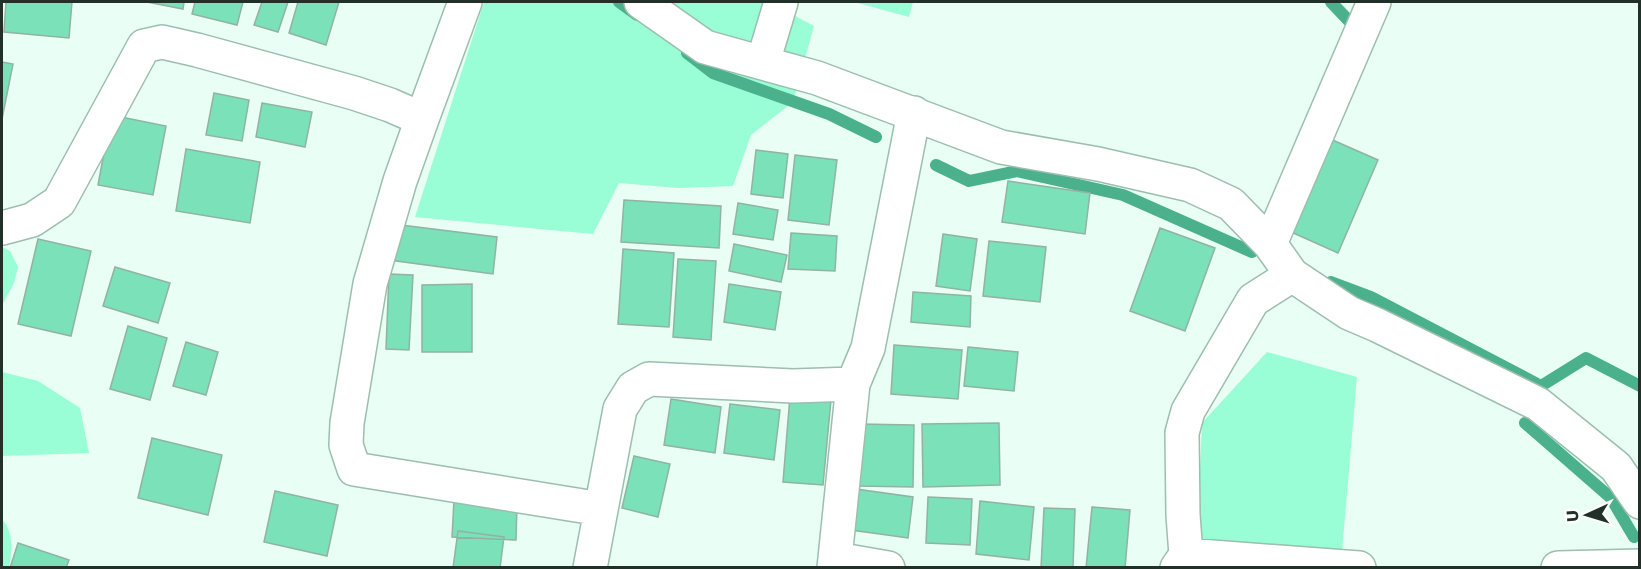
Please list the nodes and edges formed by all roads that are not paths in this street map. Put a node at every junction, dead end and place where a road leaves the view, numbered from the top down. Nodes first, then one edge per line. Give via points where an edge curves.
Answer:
1 (465, 2) edge
2 (641, 2) edge
3 (781, 2) edge
4 (1374, 2) edge
5 (763, 62) junction
6 (914, 113) junction
7 (422, 119) junction
8 (2, 228) edge
9 (1270, 244) junction
10 (1292, 275) junction
11 (853, 384) junction
12 (1640, 502) edge
13 (601, 509) junction
14 (1182, 561) edge
15 (835, 563) edge
16 (1640, 566) edge
17 (590, 567) edge
18 (888, 567) edge
19 (1359, 567) edge
20 (1558, 567) edge

1 - 7 street
2 - 5 street via 705,46
3 - 5 street
4 - 9 street
5 - 6 street
6 - 9 street via 1001,147 1190,185 1231,204
6 - 11 street via 868,348
7 - 8 street via 354,93 197,50 162,42 144,46 59,202 32,220
7 - 13 street via 370,284 346,423 346,445 354,469
9 - 10 street
10 - 12 street via 1348,313 1538,404 1616,467
10 - 14 street via 1253,300 1188,411 1182,433
11 - 13 street via 793,386 649,379 633,388 620,409
11 - 15 street
13 - 17 street
14 - 19 street
15 - 18 street
16 - 20 street

